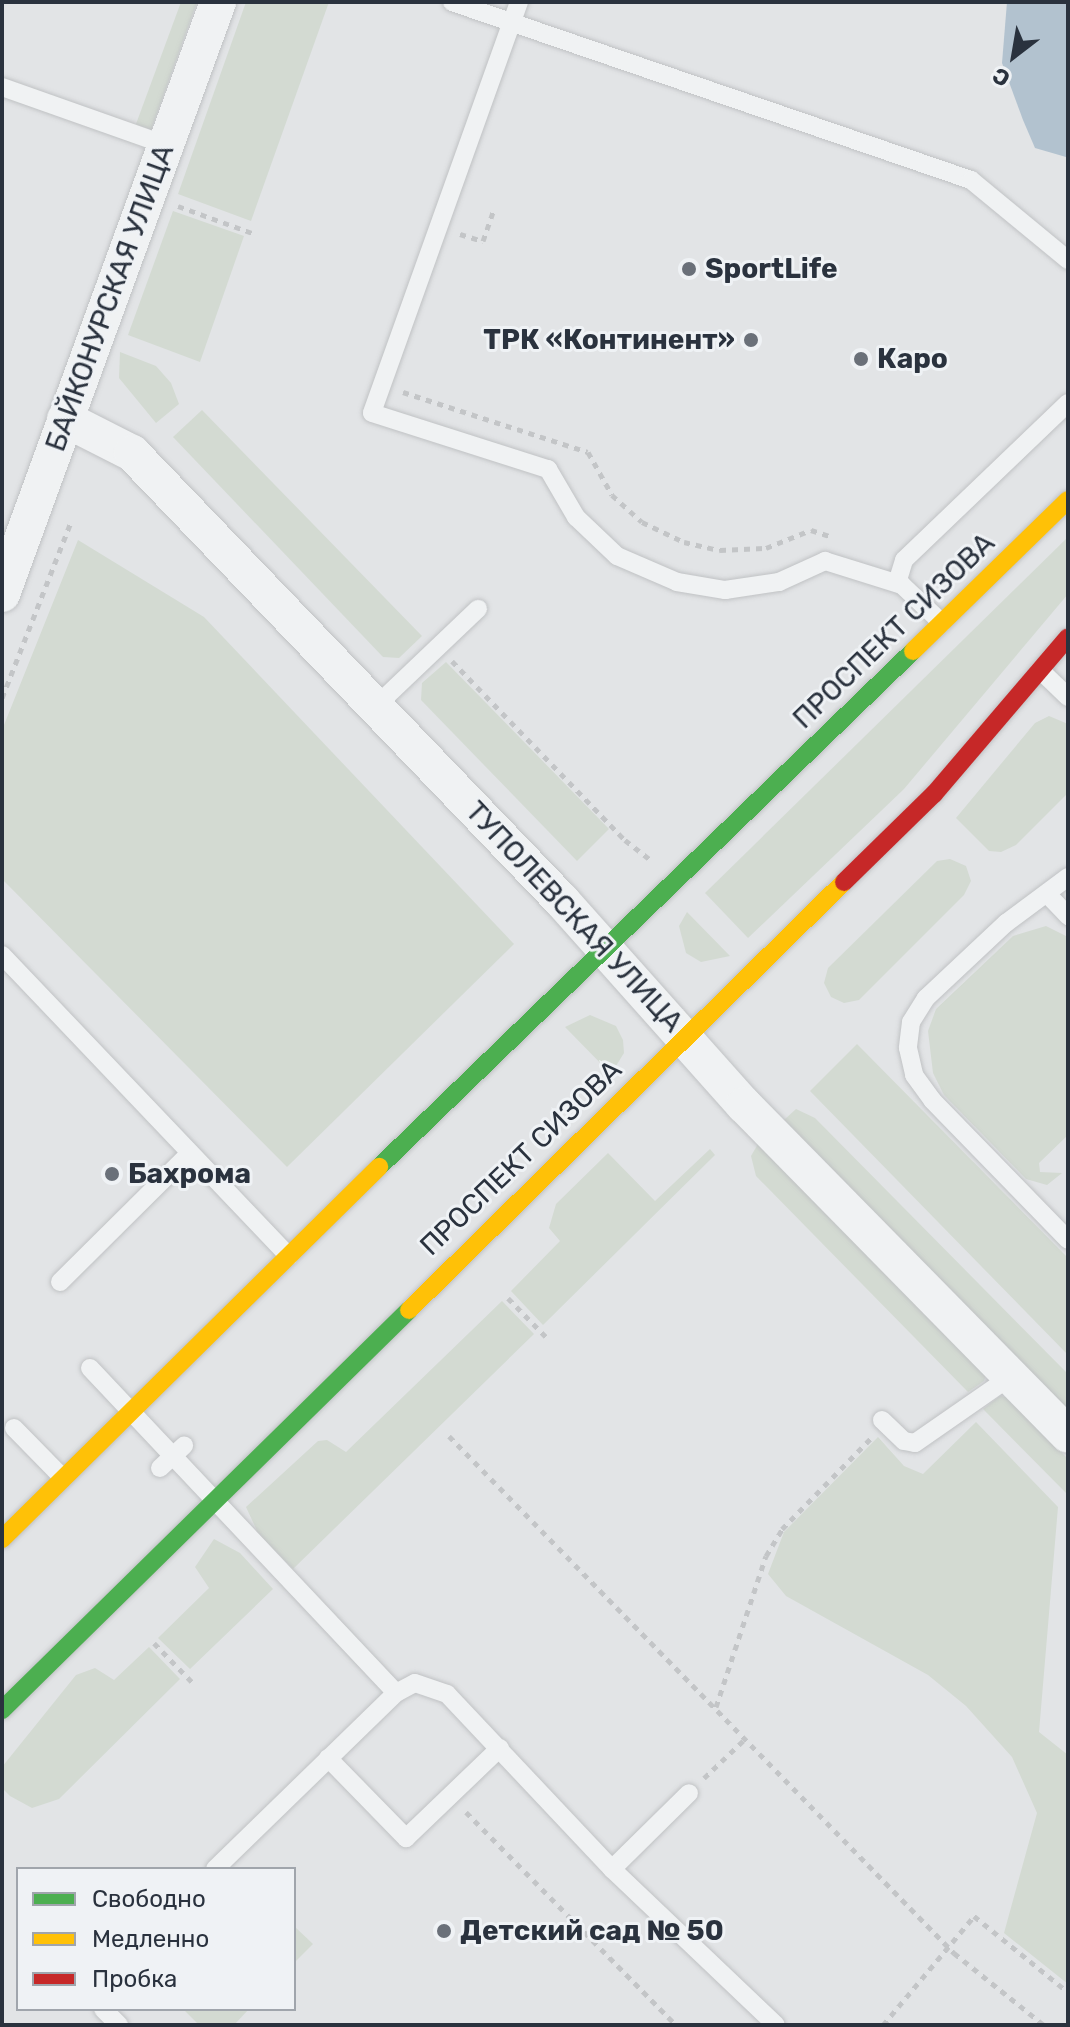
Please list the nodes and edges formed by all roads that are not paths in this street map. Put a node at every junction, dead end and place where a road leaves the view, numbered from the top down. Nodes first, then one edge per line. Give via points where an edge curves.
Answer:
1 (218, 2) edge
2 (452, 2) edge
3 (519, 2) edge
4 (511, 22) junction
5 (2, 87) edge
6 (166, 145) junction
7 (1068, 260) edge
8 (1068, 403) edge
9 (65, 419) junction
10 (1068, 500) edge
11 (897, 583) junction
12 (2, 594) edge
13 (478, 609) dead end
14 (942, 623) junction
15 (1068, 637) edge
16 (1040, 670) junction
17 (1068, 697) edge
18 (376, 706) junction
19 (1068, 877) edge
20 (1049, 896) junction
21 (1068, 916) edge
22 (604, 948) junction
23 (2, 955) edge
24 (685, 1038) junction
25 (190, 1153) junction
26 (1068, 1240) edge
27 (289, 1256) junction
28 (60, 1282) dead end
29 (90, 1368) dead end
30 (1010, 1377) junction
31 (130, 1411) junction
32 (884, 1422) road end
33 (14, 1428) dead end
34 (1068, 1435) edge
35 (63, 1478) junction
36 (213, 1497) junction
37 (2, 1539) edge
38 (396, 1693) junction
39 (2, 1710) edge
40 (500, 1748) junction
41 (328, 1758) junction
42 (689, 1793) road end
43 (217, 1867) edge
44 (612, 1869) junction
45 (776, 2025) edge

1 - 6 street, БАЙКОНУРСКАЯ УЛИЦА
2 - 4 lane
3 - 4 lane
4 - 7 lane via 971,180
4 - 11 lane via 372,413 548,469 576,517 617,556 677,582 725,590 779,582 825,561
5 - 6 lane
6 - 9 street, БАЙКОНУРСКАЯ УЛИЦА
8 - 11 lane via 904,560
9 - 12 street, БАЙКОНУРСКАЯ УЛИЦА
9 - 18 street, ТУПОЛЕВСКАЯ УЛИЦА via 132,453
10 - 14 street, ПРОСПЕКТ СИЗОВА
11 - 14 lane
13 - 18 lane
14 - 22 street, ПРОСПЕКТ СИЗОВА
15 - 16 street, ПРОСПЕКТ СИЗОВА
16 - 17 lane
16 - 24 street, ПРОСПЕКТ СИЗОВА via 934,794
18 - 22 street, ТУПОЛЕВСКАЯ УЛИЦА
19 - 20 lane
20 - 21 lane
20 - 26 lane via 1006,923 926,998 911,1022 908,1048 914,1075 932,1100
22 - 24 street, ТУПОЛЕВСКАЯ УЛИЦА
22 - 27 street, ПРОСПЕКТ СИЗОВА
23 - 25 lane
24 - 30 street, ТУПОЛЕВСКАЯ УЛИЦА
24 - 36 street, ПРОСПЕКТ СИЗОВА
25 - 27 lane
25 - 28 lane
27 - 31 street, ПРОСПЕКТ СИЗОВА
29 - 31 lane
30 - 32 lane via 915,1443 904,1441
30 - 34 street, ТУПОЛЕВСКАЯ УЛИЦА
31 - 35 street, ПРОСПЕКТ СИЗОВА
31 - 36 lane
33 - 35 lane
35 - 37 street, ПРОСПЕКТ СИЗОВА
36 - 38 lane
36 - 39 street, ПРОСПЕКТ СИЗОВА
38 - 40 lane via 415,1683 430,1685 447,1694
38 - 41 lane
40 - 41 lane via 406,1838
40 - 44 lane
41 - 43 lane
42 - 44 lane
44 - 45 lane

